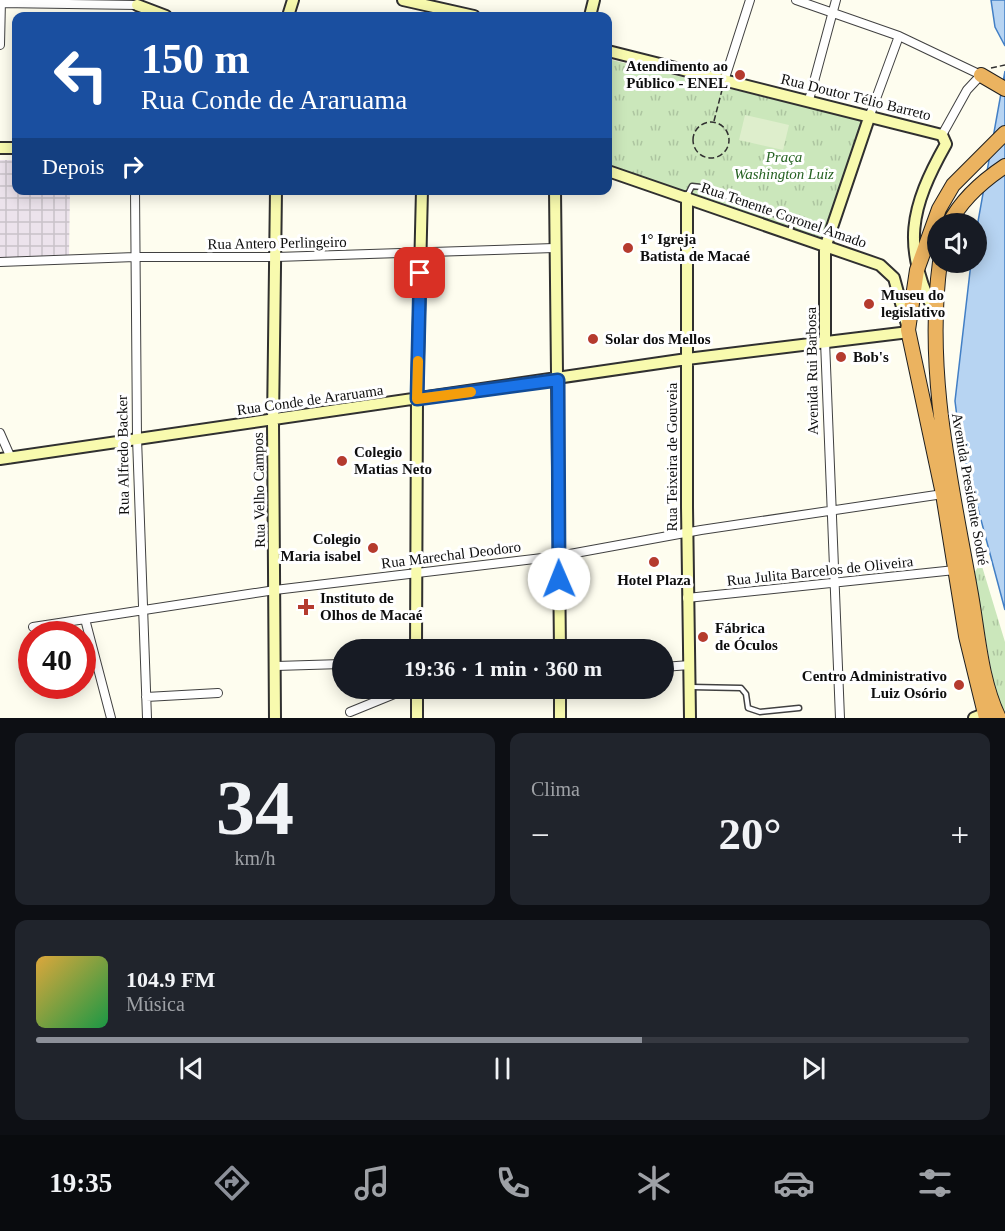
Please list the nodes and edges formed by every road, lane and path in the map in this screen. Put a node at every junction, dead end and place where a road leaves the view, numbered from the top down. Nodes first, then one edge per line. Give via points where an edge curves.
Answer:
1 (404, 0) edge
2 (750, 0) edge
3 (796, 0) edge
4 (836, 0) edge
5 (1, 2) edge
6 (137, 2) edge
7 (158, 12) edge
8 (443, 12) edge
9 (833, 13) junction
10 (899, 36) junction
11 (0, 45) edge
12 (612, 52) edge
13 (1005, 65) edge
14 (998, 66) dead end
15 (984, 76) junction
16 (724, 81) junction
17 (1005, 88) edge
18 (809, 100) junction
19 (870, 116) junction
20 (714, 122) junction
21 (1005, 133) edge
22 (942, 135) junction
23 (1005, 166) edge
24 (612, 172) edge
25 (135, 195) edge
26 (276, 195) edge
27 (422, 195) edge
28 (555, 195) edge
29 (687, 197) junction
30 (957, 213) edge
31 (554, 248) junction
32 (825, 248) junction
33 (421, 252) junction
34 (135, 257) junction
35 (276, 257) junction
36 (0, 262) edge
37 (917, 270) junction
38 (939, 273) edge
39 (937, 318) junction
40 (909, 331) junction
41 (825, 341) junction
42 (935, 346) junction
43 (912, 348) junction
44 (687, 359) junction
45 (558, 380) junction
46 (417, 399) junction
47 (273, 422) junction
48 (0, 433) edge
49 (137, 438) junction
50 (5, 459) edge
51 (943, 494) junction
52 (831, 509) junction
53 (687, 532) junction
54 (558, 556) junction
55 (955, 570) junction
56 (417, 573) junction
57 (835, 584) junction
58 (275, 590) junction
59 (687, 598) junction
60 (142, 611) junction
61 (86, 619) junction
62 (73, 621) edge
63 (416, 639) edge
64 (560, 639) edge
65 (332, 664) edge
66 (690, 665) junction
67 (276, 666) junction
68 (674, 666) edge
69 (690, 687) junction
70 (218, 693) dead end
71 (146, 697) junction
72 (382, 699) edge
73 (417, 699) edge
74 (560, 699) edge
75 (799, 708) dead end
76 (350, 712) dead end
77 (981, 717) edge
78 (111, 718) edge
79 (147, 718) edge
80 (275, 718) edge
81 (417, 718) edge
82 (560, 718) edge
83 (690, 718) edge
84 (840, 718) edge
85 (999, 718) edge

1 - 8 street
2 - 16 street
3 - 9 street
4 - 9 street
5 - 6 street
5 - 11 street
6 - 7 street
9 - 10 street
9 - 18 street
10 - 15 street
10 - 19 street, Avenida Rui Barbosa
12 - 16 street, Rua Doutor Télio Barreto
13 - 14 path
15 - 17 highway
15 - 22 street via 967,90
16 - 18 street, Rua Doutor Télio Barreto
16 - 20 path
18 - 19 street, Rua Doutor Télio Barreto
19 - 22 street, Rua Doutor Télio Barreto
19 - 32 street, Avenida Rui Barbosa
20 - 20 path via 699,126 693,137 699,153 711,158 724,153 730,140 727,130
21 - 37 highway, Avenida Presidente Sodré via 953,185 939,209
22 - 37 street, Rua Doutor Télio Barreto via 946,144 926,181 912,231
23 - 30 highway via 988,178
24 - 29 street, Rua Tenente Coronel Amado
25 - 34 street, Rua Alfredo Backer
26 - 35 street, Rua Velho Campos
27 - 33 street
28 - 31 street
29 - 32 street, Rua Tenente Coronel Amado
29 - 44 street, Rua Teixeira de Gouveia
31 - 33 street, Rua Antero Perlingeiro
31 - 45 street
32 - 40 street, Rua Tenente Coronel Amado via 880,265 894,278
32 - 41 street, Avenida Rui Barbosa
33 - 35 street, Rua Antero Perlingeiro
33 - 46 street
34 - 35 street, Rua Antero Perlingeiro
34 - 36 street, Rua Antero Perlingeiro
34 - 49 street, Rua Alfredo Backer
35 - 47 street, Rua Velho Campos
37 - 39 street, Rua Doutor Télio Barreto
37 - 40 highway, Avenida Presidente Sodré
38 - 39 highway, Avenida Presidente Sodré
39 - 42 highway, Avenida Presidente Sodré
40 - 41 street, Rua Conde de Araruama
40 - 43 highway, Avenida Presidente Sodré
41 - 44 street, Rua Conde de Araruama
41 - 52 street, Avenida Rui Barbosa
42 - 43 highway via 922,351
42 - 85 highway, Avenida Presidente Sodré via 941,426 987,682
43 - 51 highway, Avenida Presidente Sodré
44 - 45 street, Rua Conde de Araruama
44 - 53 street, Rua Teixeira de Gouveia
45 - 46 street, Rua Conde de Araruama
45 - 54 street
46 - 47 street, Rua Conde de Araruama
46 - 56 street
47 - 49 street, Rua Conde de Araruama
47 - 58 street, Rua Velho Campos
48 - 50 street
49 - 50 street, Rua Conde de Araruama
49 - 60 street, Rua Alfredo Backer
51 - 52 street, Rua Marechal Deodoro
51 - 55 highway, Avenida Presidente Sodré
52 - 53 street, Rua Marechal Deodoro
52 - 57 street, Avenida Rui Barbosa
53 - 54 street, Rua Marechal Deodoro
53 - 59 street, Rua Teixeira de Gouveia
54 - 56 street, Rua Marechal Deodoro
54 - 64 street
55 - 57 street, Rua Julita Barcelos de Oliveira
55 - 77 highway, Avenida Presidente Sodré
56 - 58 street, Rua Marechal Deodoro
56 - 63 street
57 - 59 street, Rua Julita Barcelos de Oliveira
57 - 84 street, Avenida Rui Barbosa
58 - 60 street, Rua Marechal Deodoro
58 - 67 street, Rua Velho Campos
59 - 66 street, Rua Teixeira de Gouveia
60 - 61 street, Rua Marechal Deodoro
60 - 71 street, Rua Alfredo Backer
61 - 62 street, Rua Marechal Deodoro
61 - 78 street
65 - 67 street
66 - 68 street
66 - 69 street, Rua Teixeira de Gouveia
67 - 80 street, Rua Velho Campos
69 - 75 lane via 741,688 746,694 747,708 754,712
69 - 83 street, Rua Teixeira de Gouveia
70 - 71 street
71 - 79 street, Rua Alfredo Backer
72 - 76 street
73 - 81 street
74 - 82 street

